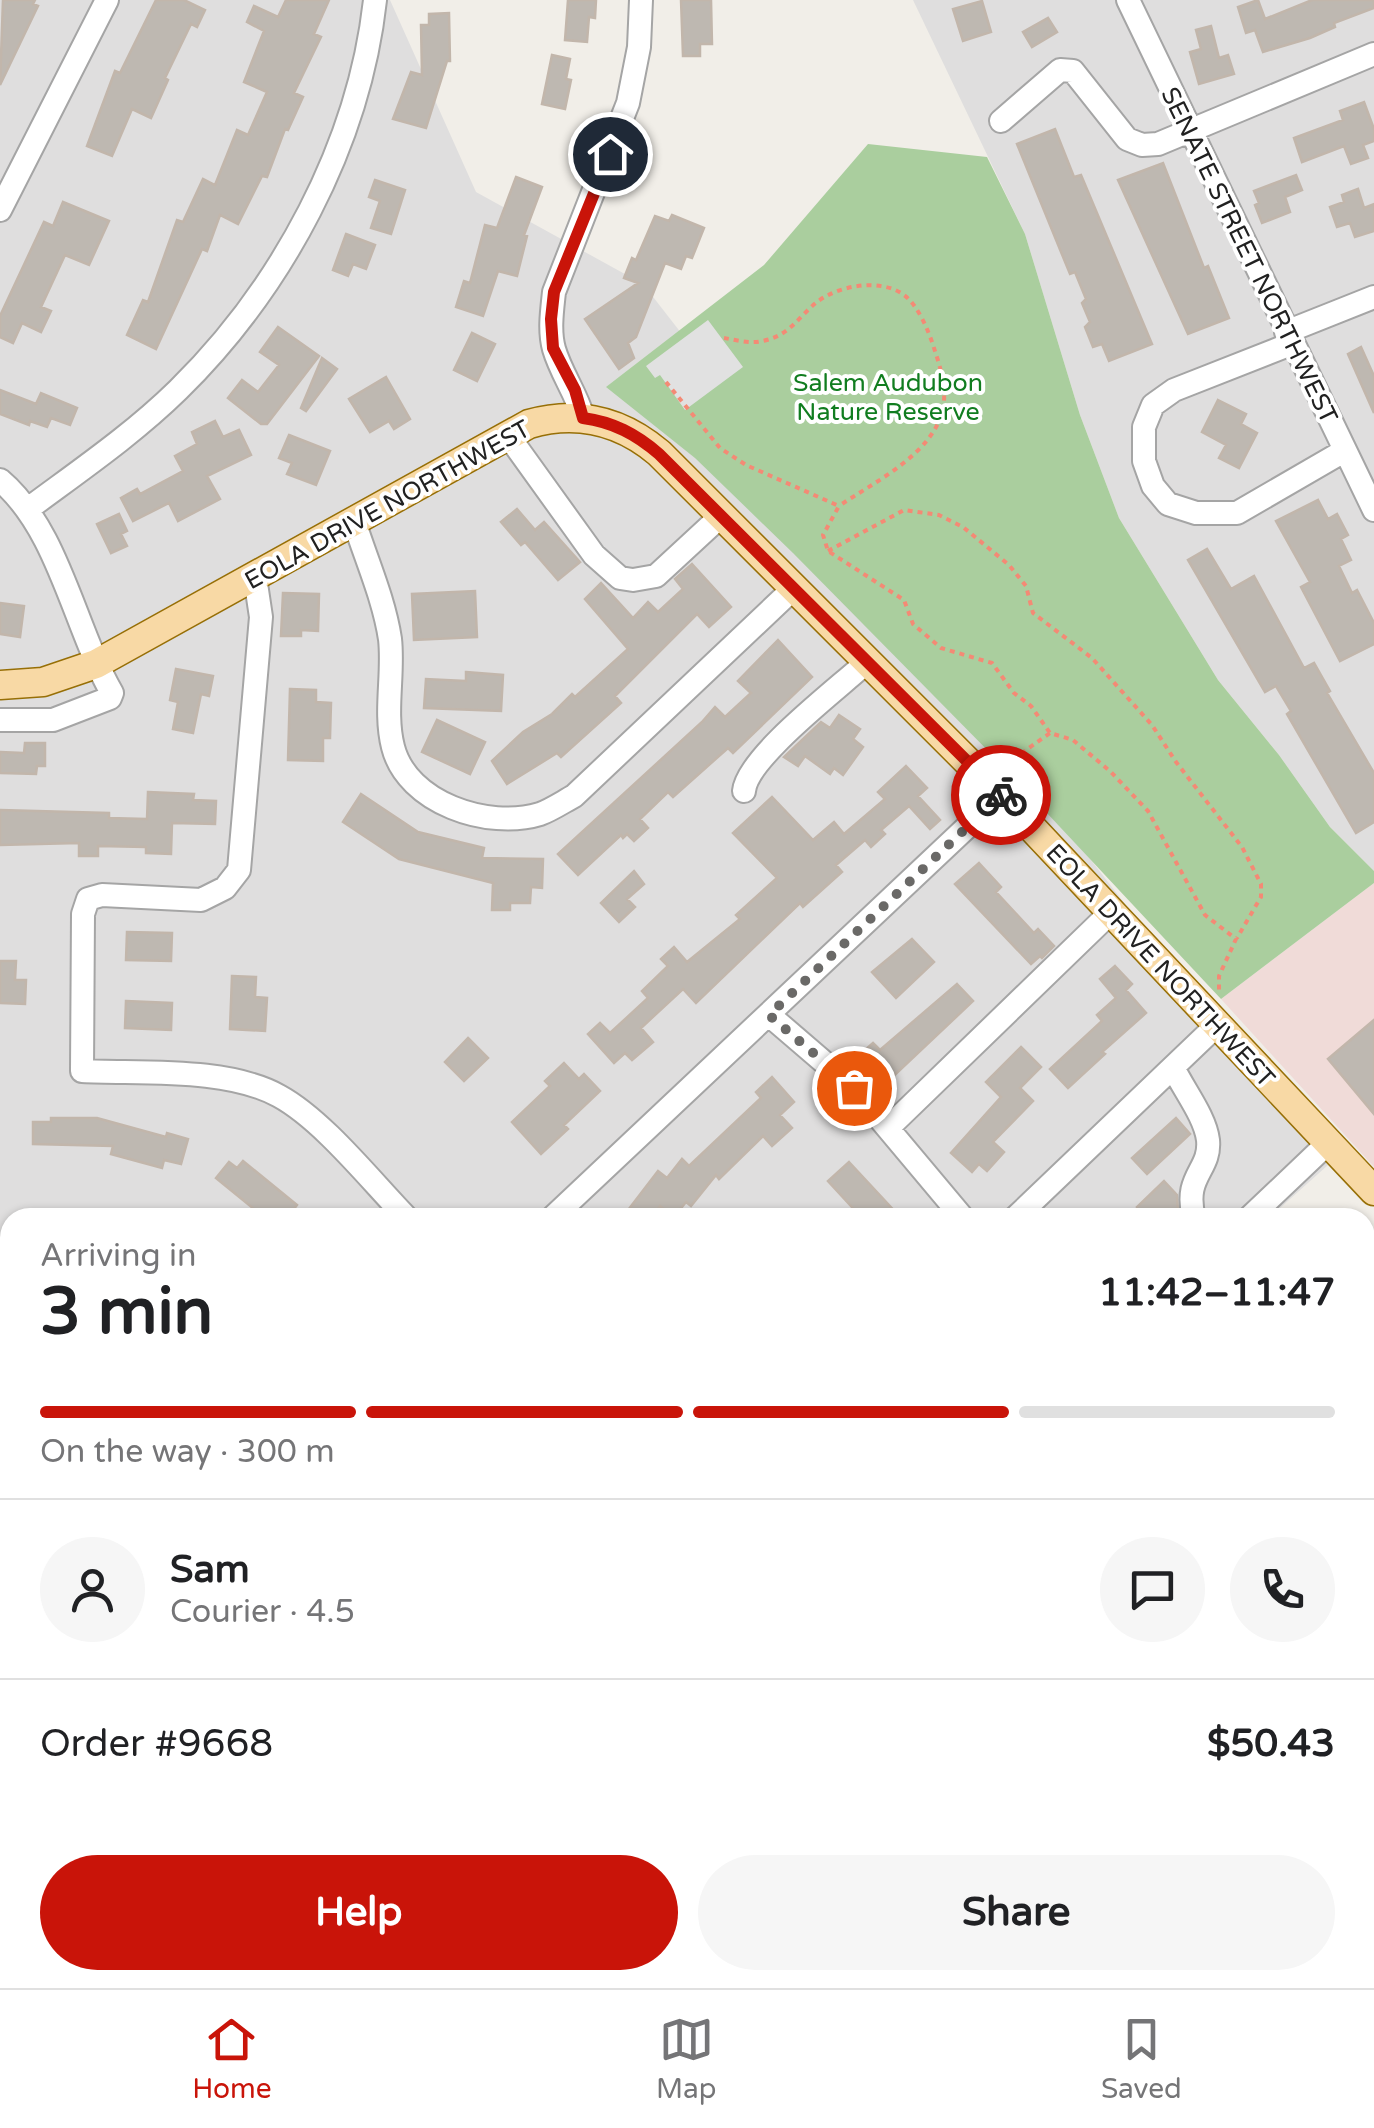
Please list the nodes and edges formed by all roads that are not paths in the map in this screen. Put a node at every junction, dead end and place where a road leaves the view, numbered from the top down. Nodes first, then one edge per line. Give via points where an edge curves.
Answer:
1 (107, 0) edge
2 (375, 0) edge
3 (641, 0) edge
4 (1128, 0) edge
5 (1374, 54) edge
6 (1001, 122) dead end
7 (1189, 130) junction
8 (0, 210) edge
9 (1374, 296) edge
10 (1288, 338) junction
11 (583, 418) junction
12 (508, 434) junction
13 (1344, 451) junction
14 (0, 480) edge
15 (28, 509) junction
16 (1374, 510) edge
17 (721, 516) junction
18 (354, 520) junction
19 (255, 577) junction
20 (794, 588) junction
21 (868, 661) junction
22 (96, 664) junction
23 (0, 685) edge
24 (0, 720) edge
25 (744, 791) dead end
26 (1002, 795) junction
27 (1111, 912) junction
28 (1219, 1012) junction
29 (769, 1015) junction
30 (1173, 1066) junction
31 (889, 1127) junction
32 (1328, 1143) junction
33 (1374, 1191) edge
34 (397, 1208) edge
35 (563, 1208) edge
36 (955, 1208) edge
37 (1024, 1208) edge
38 (1193, 1208) edge
39 (1260, 1208) edge

1 - 8 street
2 - 15 street via 362,80 338,148 264,285 178,390
3 - 11 street via 628,103 554,292 553,348
4 - 7 street, SENATE STREET NORTHWEST
5 - 7 street
6 - 7 street via 1060,70 1073,71 1127,139 1158,144
7 - 10 street, SENATE STREET NORTHWEST
9 - 10 street
10 - 13 street, SENATE STREET NORTHWEST
10 - 13 street via 1153,406 1144,427 1144,462 1153,486 1168,504 1196,513 1236,513
11 - 12 main road, EOLA DRIVE NORTHWEST via 541,420
11 - 17 main road, EOLA DRIVE NORTHWEST via 616,425 644,441
12 - 17 street via 594,555 620,578 656,576
12 - 18 main road, EOLA DRIVE NORTHWEST
13 - 16 street, SENATE STREET NORTHWEST
14 - 15 street
15 - 22 street
17 - 20 main road, EOLA DRIVE NORTHWEST
18 - 19 main road, EOLA DRIVE NORTHWEST
18 - 20 street via 390,638 390,728 400,765 428,796 488,817 540,814 574,796
19 - 22 main road, EOLA DRIVE NORTHWEST
19 - 34 street via 261,617 239,870 225,888 201,900 88,899 82,1071 225,1079 281,1096
20 - 21 main road, EOLA DRIVE NORTHWEST
21 - 25 street via 760,758
21 - 26 main road, EOLA DRIVE NORTHWEST
22 - 23 main road, EOLA DRIVE NORTHWEST via 43,682
22 - 24 street via 110,698 52,720
26 - 27 main road, EOLA DRIVE NORTHWEST
26 - 29 street
27 - 28 main road, EOLA DRIVE NORTHWEST
27 - 31 street
28 - 30 street
28 - 32 main road, EOLA DRIVE NORTHWEST
29 - 31 street via 842,1076
29 - 35 street
30 - 37 street
30 - 38 street via 1208,1140 1192,1183
31 - 36 street
32 - 33 main road, EOLA DRIVE NORTHWEST
32 - 39 street

